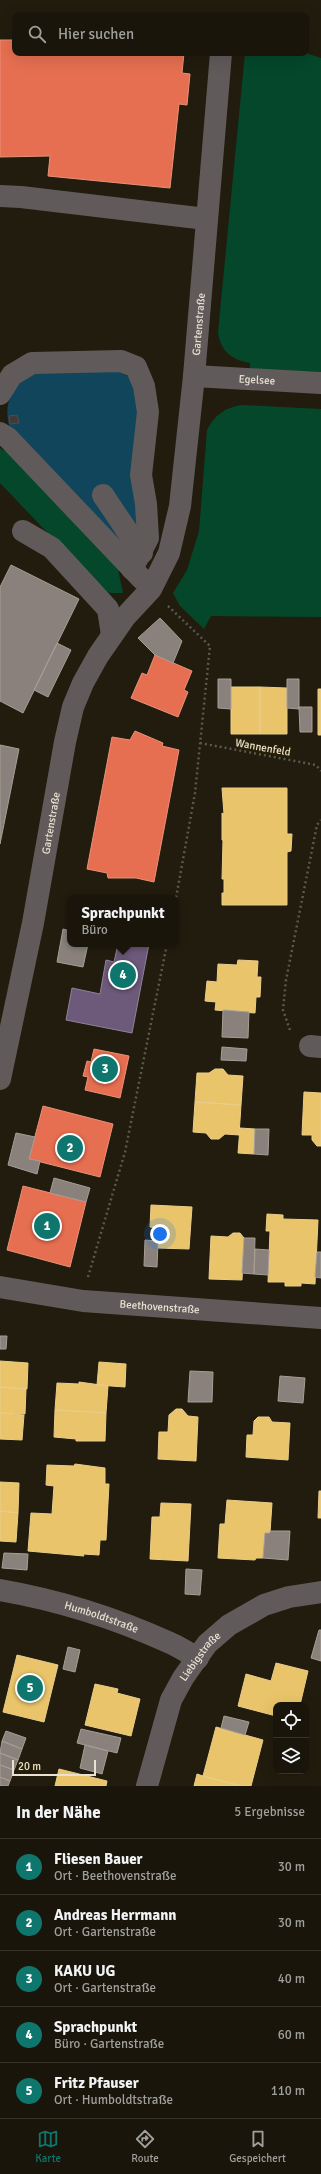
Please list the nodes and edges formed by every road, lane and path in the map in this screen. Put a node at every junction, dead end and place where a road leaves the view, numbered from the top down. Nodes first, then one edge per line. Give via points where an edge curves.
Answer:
1 (221, 56) edge
2 (0, 196) edge
3 (206, 219) junction
4 (194, 376) junction
5 (321, 383) edge
6 (0, 394) edge
7 (0, 433) edge
8 (103, 495) dead end
9 (23, 531) dead end
10 (137, 561) junction
11 (151, 589) junction
12 (112, 635) junction
13 (200, 743) junction
14 (321, 771) edge
15 (321, 820) edge
16 (177, 895) edge
17 (166, 947) edge
18 (316, 1046) edge
19 (0, 1080) edge
20 (0, 1287) edge
21 (83, 1300) junction
22 (321, 1318) edge
23 (0, 1590) edge
24 (321, 1592) edge
25 (198, 1658) junction
26 (147, 1786) edge

1 - 3 street, Gartenstraße
2 - 3 street
3 - 4 street, Gartenstraße
4 - 5 street, Egelsee
4 - 11 street, Gartenstraße via 180,506 169,553
6 - 10 street via 12,375 32,363 121,361 136,367 144,386 148,412 141,475 148,538
7 - 10 street
8 - 10 street
9 - 12 street via 52,548 108,609
10 - 11 street
11 - 12 street, Gartenstraße
11 - 13 path via 210,646
12 - 19 street, Gartenstraße via 82,683 73,707 33,923
13 - 14 path, Wannenfeld via 316,765
13 - 16 path
15 - 18 path via 317,825 311,852 282,1010 292,1034
17 - 21 path via 125,1152
20 - 21 street, Beethovenstraße
21 - 22 street, Beethovenstraße
23 - 25 street, Humboldtstraße via 92,1612 170,1643
24 - 25 street, Liebigstraße via 289,1597 247,1614 217,1634
25 - 26 street, Liebigstraße via 171,1700

